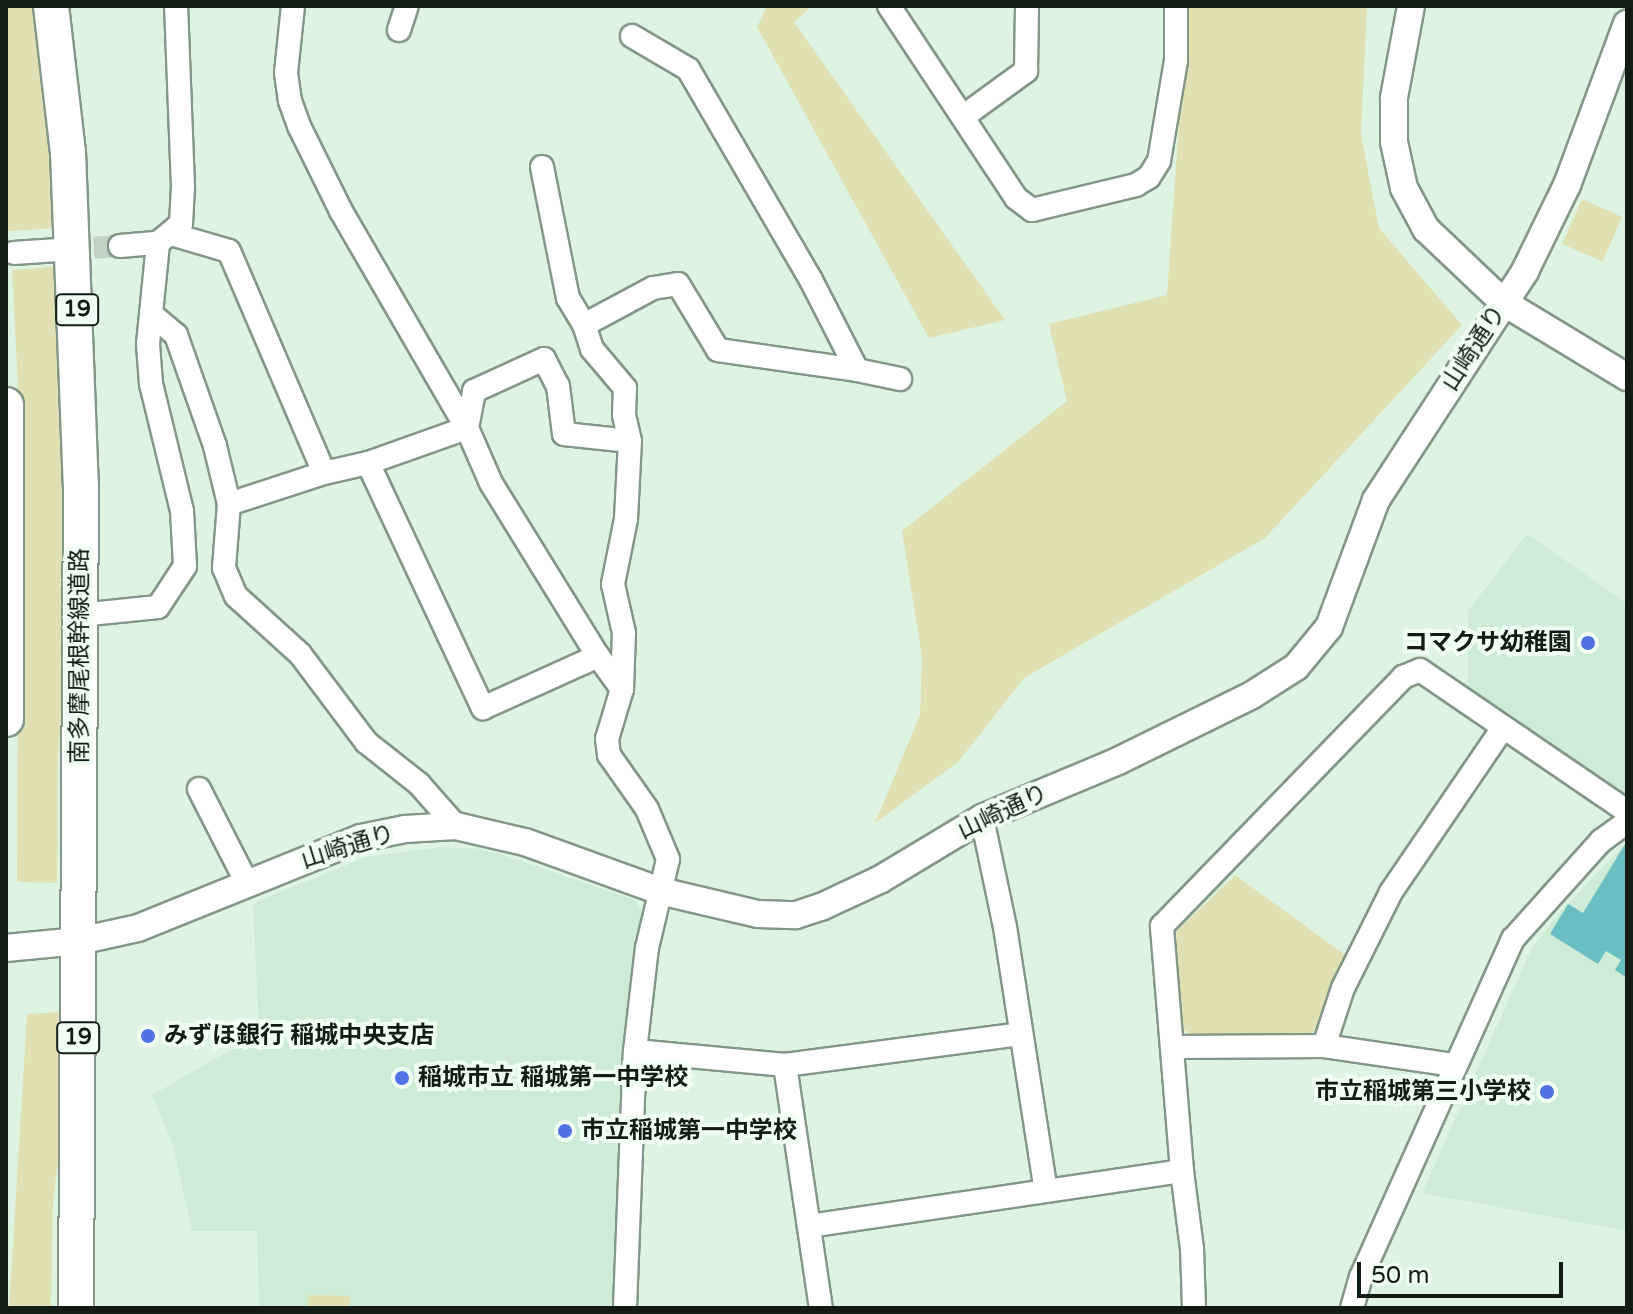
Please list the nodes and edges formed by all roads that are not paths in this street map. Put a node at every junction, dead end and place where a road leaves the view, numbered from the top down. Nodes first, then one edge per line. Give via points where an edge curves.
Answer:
1 (51, 6) edge
2 (176, 6) edge
3 (293, 6) edge
4 (407, 6) edge
5 (889, 6) edge
6 (1027, 6) edge
7 (1176, 6) edge
8 (1411, 6) edge
9 (1627, 24) edge
10 (399, 30) dead end
11 (632, 36) dead end
12 (964, 116) junction
13 (542, 167) dead end
14 (164, 238) junction
15 (120, 246) tunnel mouth
16 (58, 250) tunnel mouth
17 (14, 253) dead end
18 (1503, 302) junction
19 (151, 314) junction
20 (584, 325) junction
21 (857, 370) junction
22 (1627, 377) edge
23 (900, 379) dead end
24 (6, 405) edge
25 (467, 428) junction
26 (630, 441) junction
27 (368, 463) junction
28 (324, 473) junction
29 (229, 504) junction
30 (80, 615) junction
31 (598, 656) junction
32 (622, 689) junction
33 (6, 719) edge
34 (1502, 729) junction
35 (199, 789) dead end
36 (1627, 811) edge
37 (982, 818) junction
38 (1627, 822) edge
39 (456, 826) junction
40 (248, 885) junction
41 (660, 891) junction
42 (79, 941) junction
43 (6, 948) edge
44 (1020, 1034) junction
45 (1324, 1046) junction
46 (1173, 1047) junction
47 (635, 1051) junction
48 (785, 1065) junction
49 (1455, 1065) junction
50 (1182, 1171) junction
51 (1046, 1191) junction
52 (809, 1226) junction
53 (76, 1308) edge
54 (625, 1308) edge
55 (821, 1308) edge
56 (1194, 1308) edge
57 (1352, 1308) edge

1 - 30 main road, 南多摩尾根幹線道路 / 19 via 62,78 76,283
2 - 14 street via 183,187 181,224
3 - 25 street via 286,73 299,126 341,211
4 - 10 street
5 - 12 street
6 - 12 street via 1026,71
7 - 12 street via 1176,61 1159,161 1136,185 1032,210 1016,198
8 - 18 street via 1394,98 1394,142 1404,188 1426,229
9 - 18 street, 山崎通り via 1567,185 1525,271
11 - 21 street via 688,69
13 - 20 street via 568,298
14 - 15 street
14 - 19 street
14 - 28 street via 229,251
16 - 17 street
18 - 22 street
18 - 37 street, 山崎通り via 1376,500 1329,627 1296,667 1252,695 1118,761
19 - 29 street via 176,335
19 - 30 street via 151,384 182,511 185,566 158,607
20 - 21 street via 653,288 678,284 718,350
20 - 26 street via 592,349 625,388
21 - 23 street
24 - 33 main road
25 - 26 street via 474,391 544,359 558,386 564,434
25 - 27 street
25 - 31 street via 491,483
26 - 32 street via 626,519 613,584 624,633
27 - 28 street
27 - 31 street via 483,708
28 - 29 street
29 - 39 street via 224,568 236,596 300,654 366,742 419,784
30 - 42 main road, 南多摩尾根幹線道路 / 19
31 - 32 street
32 - 41 street via 607,739 609,755 663,842 668,859
34 - 36 street
34 - 45 street via 1391,892 1343,988
34 - 46 street via 1420,670 1403,677 1162,926
35 - 40 street
37 - 41 street, 山崎通り via 881,879 796,915 758,914
37 - 44 street
38 - 49 street via 1601,841 1513,939
39 - 40 street, 山崎通り via 361,838
39 - 41 street, 山崎通り via 525,842
40 - 42 street, 山崎通り via 138,928
41 - 47 street via 647,948
42 - 43 street, 山崎通り
42 - 53 main road, 南多摩尾根幹線道路 / 19
44 - 48 street
44 - 51 street
45 - 46 street
45 - 49 street
46 - 50 street
47 - 48 street
47 - 54 street
48 - 52 street
49 - 57 street
50 - 51 street
50 - 56 street
51 - 52 street
52 - 55 street

